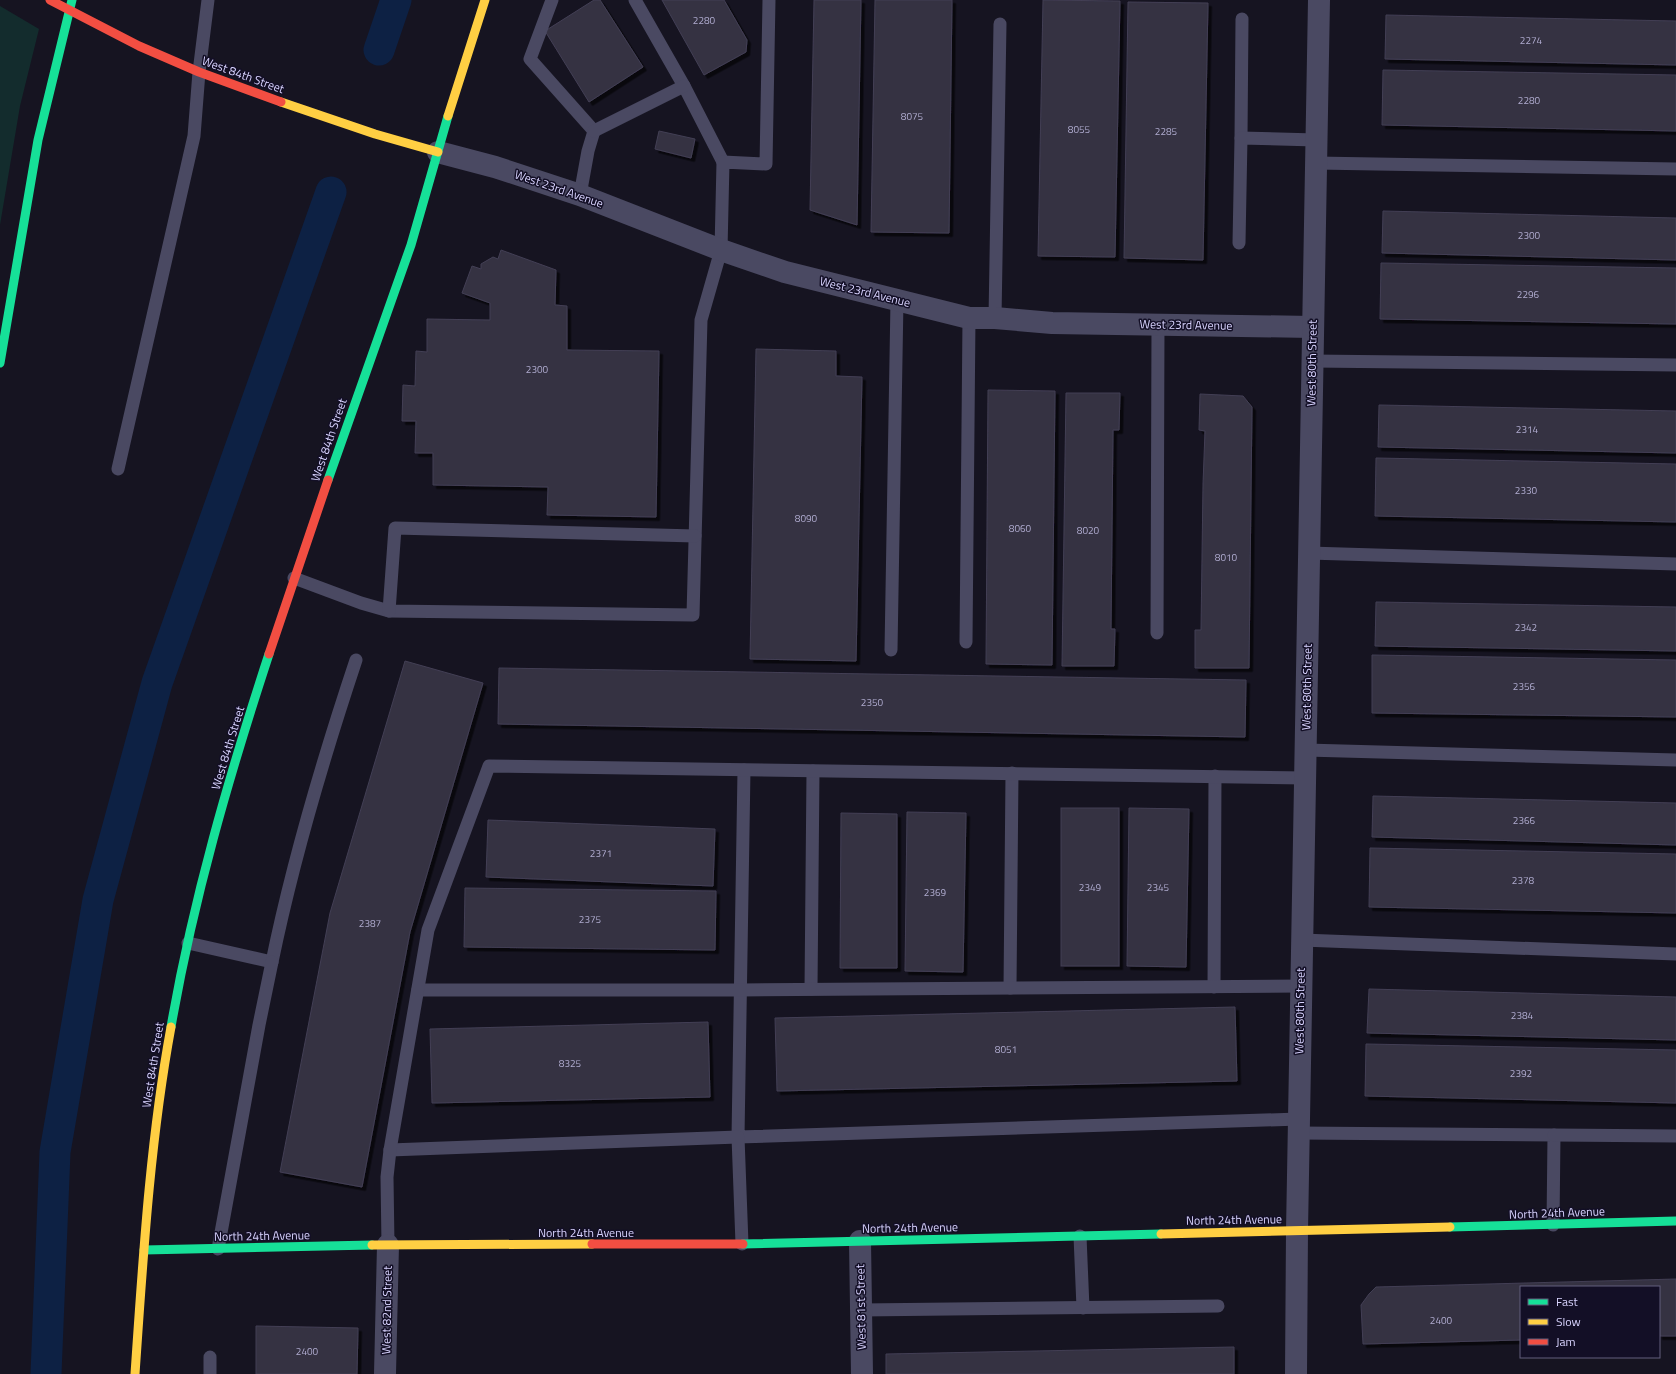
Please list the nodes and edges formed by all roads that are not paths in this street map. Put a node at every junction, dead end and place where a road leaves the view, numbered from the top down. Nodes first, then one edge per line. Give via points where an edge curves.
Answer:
1 (50, 0) edge
2 (72, 0) edge
3 (208, 0) edge
4 (485, 0) edge
5 (552, 0) edge
6 (635, 0) edge
7 (769, 0) edge
8 (1319, 0) edge
9 (1242, 19) dead end
10 (1000, 24) dead end
11 (199, 72) junction
12 (684, 86) junction
13 (594, 131) junction
14 (1241, 138) junction
15 (1316, 140) junction
16 (438, 152) junction
17 (723, 162) junction
18 (1316, 163) junction
19 (1676, 168) edge
20 (580, 195) junction
21 (1239, 243) dead end
22 (721, 250) junction
23 (897, 300) junction
24 (969, 318) junction
25 (995, 318) junction
26 (1158, 325) junction
27 (1312, 327) junction
28 (1312, 361) junction
29 (0, 363) edge
30 (1676, 365) edge
31 (118, 469) dead end
32 (695, 536) junction
33 (1309, 553) junction
34 (1676, 564) edge
35 (294, 578) junction
36 (389, 611) junction
37 (1157, 633) dead end
38 (966, 642) dead end
39 (891, 650) dead end
40 (356, 660) dead end
41 (1306, 750) junction
42 (1676, 760) edge
43 (744, 770) junction
44 (814, 771) junction
45 (1012, 773) junction
46 (1216, 776) junction
47 (1305, 778) junction
48 (1302, 940) junction
49 (188, 944) junction
50 (1676, 954) edge
51 (272, 962) junction
52 (1301, 986) junction
53 (1214, 987) junction
54 (1010, 988) junction
55 (811, 989) junction
56 (418, 990) junction
57 (741, 990) junction
58 (1298, 1126) junction
59 (1554, 1135) junction
60 (1676, 1136) edge
61 (738, 1137) junction
62 (390, 1150) junction
63 (1676, 1222) edge
64 (1553, 1225) junction
65 (1297, 1231) junction
66 (1080, 1236) junction
67 (860, 1241) junction
68 (742, 1244) junction
69 (388, 1245) junction
70 (218, 1249) junction
71 (144, 1250) junction
72 (1218, 1306) dead end
73 (1083, 1308) junction
74 (861, 1310) junction
75 (210, 1358) dead end
76 (135, 1374) edge
77 (210, 1374) edge
78 (385, 1374) edge
79 (862, 1374) edge
80 (1296, 1374) edge

1 - 11 main road, West 84th Street via 139,46
2 - 29 main road via 38,140
3 - 11 lane
4 - 16 main road, West 84th Street via 456,86
5 - 13 lane via 530,59
6 - 12 lane
7 - 17 lane via 766,164
8 - 15 street, West 80th Street
9 - 14 lane
10 - 25 lane
11 - 16 main road, West 84th Street via 311,113
11 - 31 lane via 194,136
12 - 13 lane
12 - 17 lane
13 - 20 lane
14 - 15 lane
14 - 21 lane
15 - 18 street, West 80th Street
16 - 20 street, West 23rd Avenue via 495,167
16 - 35 main road, West 84th Street via 421,214
17 - 22 lane
18 - 19 lane
18 - 27 street, West 80th Street
20 - 22 street, West 23rd Avenue
22 - 23 street, West 23rd Avenue via 785,272
22 - 32 lane via 701,320
23 - 24 street, West 23rd Avenue
23 - 39 lane
24 - 25 street, West 23rd Avenue
24 - 38 lane
25 - 26 street, West 23rd Avenue via 1052,323
26 - 27 street, West 23rd Avenue
26 - 37 lane
27 - 28 street, West 80th Street
28 - 30 lane
28 - 33 street, West 80th Street
32 - 36 lane via 693,615
32 - 36 lane via 395,528
33 - 34 lane
33 - 41 street, West 80th Street
35 - 36 lane via 361,604
35 - 49 main road, West 84th Street via 221,812
40 - 51 lane via 306,822
41 - 42 lane
41 - 47 street, West 80th Street
43 - 44 lane
43 - 56 lane via 489,766 428,930
43 - 57 lane
44 - 45 lane
44 - 55 lane
45 - 46 lane
45 - 54 lane
46 - 47 lane
46 - 53 lane
47 - 48 street, West 80th Street
48 - 50 lane
48 - 52 street, West 80th Street
49 - 51 lane
49 - 71 main road, West 84th Street via 173,1013 161,1092
51 - 70 lane
52 - 53 lane
52 - 58 street, West 80th Street
53 - 54 lane
54 - 55 lane
55 - 57 lane
56 - 57 lane
56 - 62 lane
57 - 61 lane
58 - 59 lane
58 - 61 lane
58 - 65 street, West 80th Street
59 - 60 lane
59 - 64 lane
61 - 62 lane
61 - 68 lane
62 - 69 lane via 387,1177
63 - 64 main road, North 24th Avenue
64 - 65 main road, North 24th Avenue
65 - 66 main road, North 24th Avenue
65 - 80 street, West 80th Street
66 - 67 main road, North 24th Avenue
66 - 73 lane
67 - 68 main road, North 24th Avenue
67 - 74 street, West 81st Street
68 - 69 main road, North 24th Avenue
69 - 70 main road, North 24th Avenue
69 - 78 street, West 82nd Street
70 - 71 main road, North 24th Avenue
71 - 76 main road, West 84th Street
72 - 73 lane
73 - 74 lane
74 - 79 street, West 81st Street
75 - 77 lane

